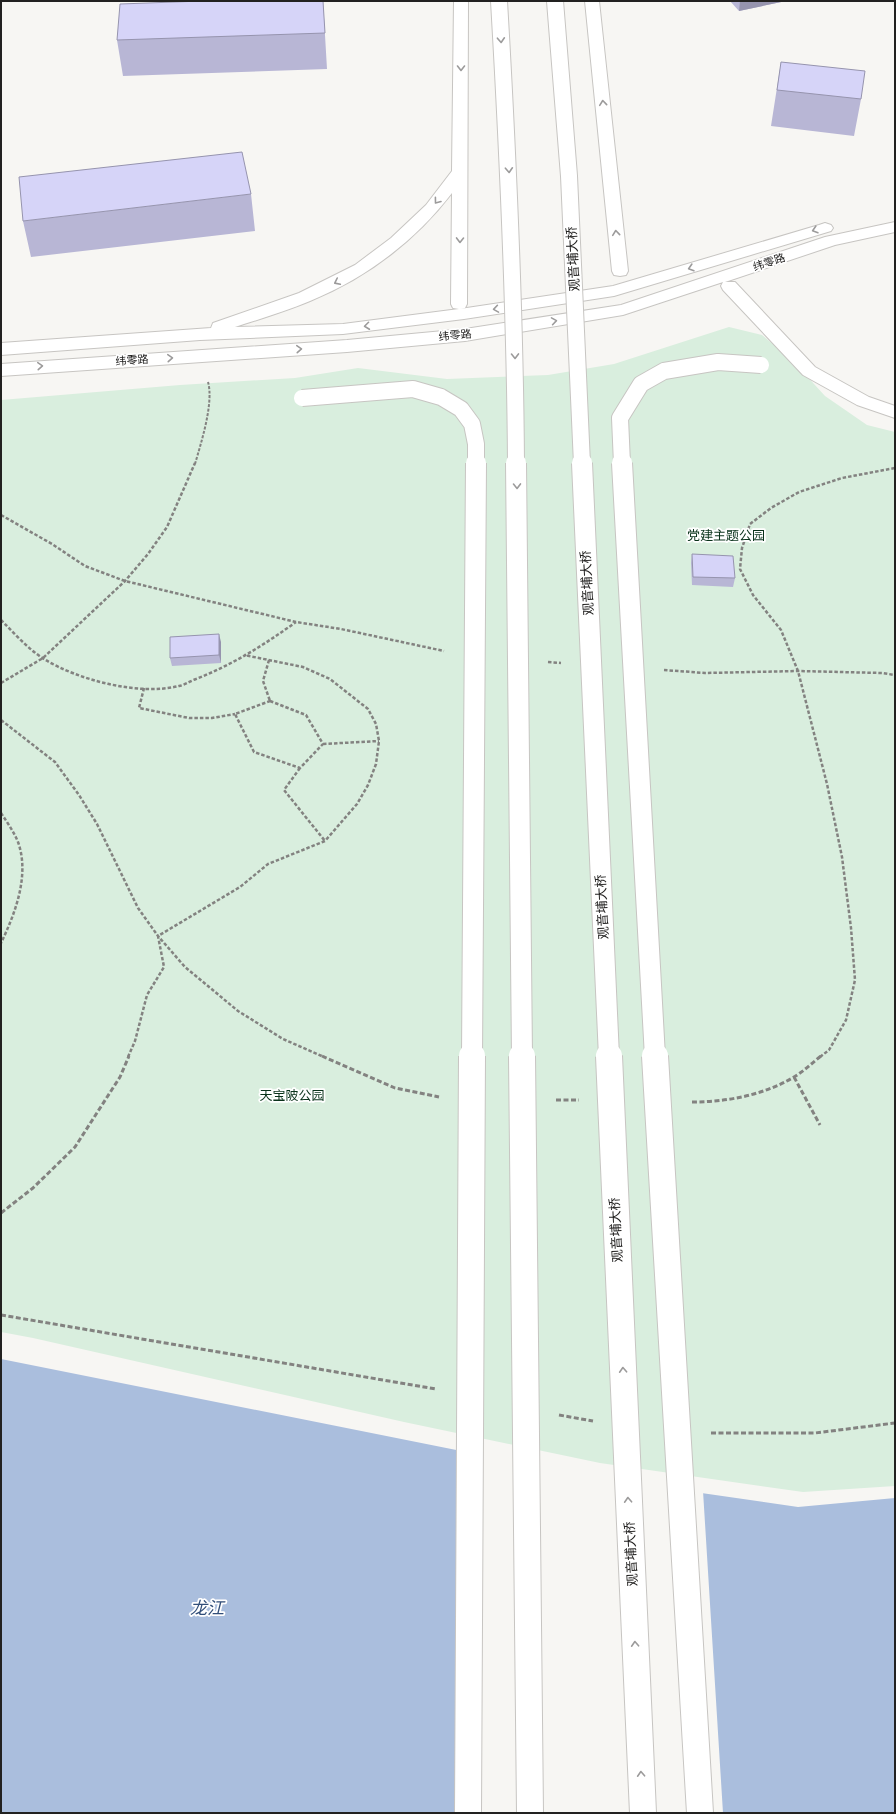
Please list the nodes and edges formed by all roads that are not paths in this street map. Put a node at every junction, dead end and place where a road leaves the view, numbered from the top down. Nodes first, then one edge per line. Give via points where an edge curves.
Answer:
1 (461, 1) edge
2 (499, 1) edge
3 (555, 1) edge
4 (592, 1) edge
5 (461, 170) junction
6 (895, 215) edge
7 (895, 227) edge
8 (620, 272) dead end
9 (729, 286) dead end
10 (459, 304) dead end
11 (200, 334) junction
12 (1, 349) edge
13 (761, 365) dead end
14 (1, 370) edge
15 (302, 398) dead end
16 (895, 412) edge
17 (468, 1813) edge
18 (530, 1813) edge
19 (642, 1813) edge
20 (700, 1813) edge

1 -> 5 main road
2 -> 18 main road, bridge via 515,338
19 -> 3 main road, 观音埔大桥, bridge via 570,192
8 -> 4 main road
5 -> 10 main road
5 -> 11 main road via 432,208 397,242 361,269 305,297
6 -> 11 main road, 纬零路 via 823,228 614,291 343,329
14 -> 7 main road, 纬零路 via 465,335 624,310 831,241
9 - 16 main road via 810,371 863,401
11 - 12 main road, 纬零路
13 - 20 main road, bridge via 718,362 664,371 641,384 620,418 647,930
15 - 17 main road, bridge via 413,389 441,397 461,409 472,424 476,444

